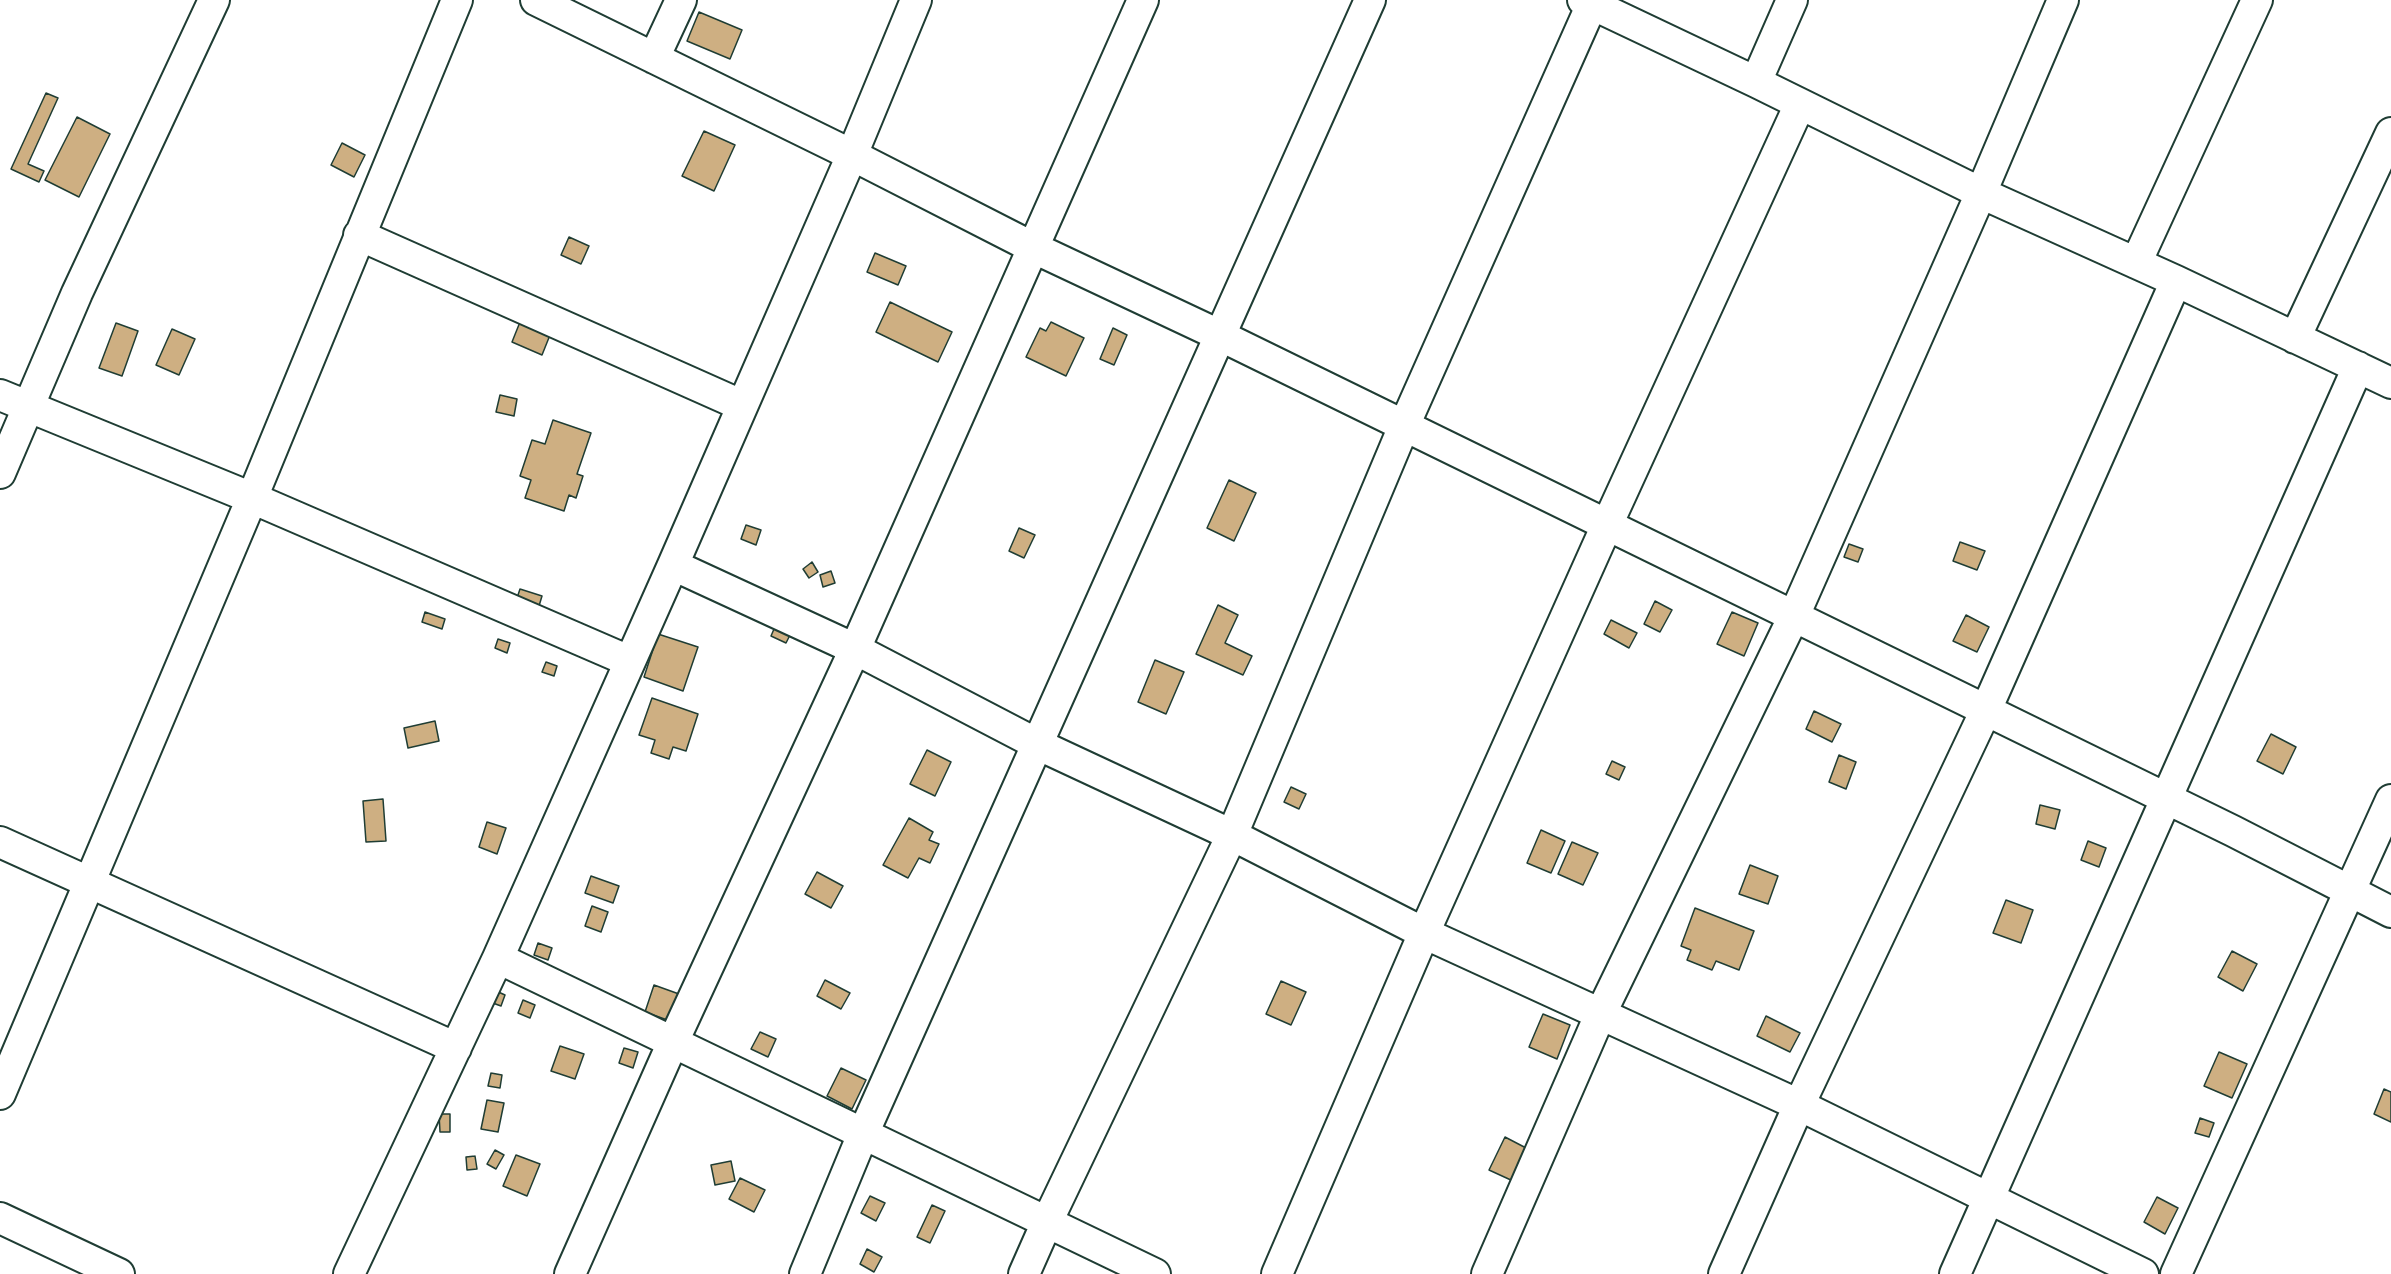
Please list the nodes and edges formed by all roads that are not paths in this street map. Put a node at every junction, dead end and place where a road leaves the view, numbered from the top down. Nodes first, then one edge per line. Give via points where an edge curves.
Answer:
1 (213, 0) edge
2 (457, 0) edge
3 (536, 0) edge
4 (681, 0) edge
5 (916, 0) edge
6 (1143, 0) edge
7 (1370, 0) edge
8 (1792, 0) edge
9 (2063, 0) edge
10 (2257, 0) edge
11 (1587, 2) edge
12 (654, 58) junction
13 (1756, 82) junction
14 (1800, 104) junction
15 (2391, 132) edge
16 (852, 155) junction
17 (1981, 193) junction
18 (359, 235) junction
19 (1032, 248) junction
20 (2136, 263) junction
21 (2176, 281) junction
22 (1219, 335) junction
23 (2295, 338) junction
24 (2358, 368) junction
25 (2391, 383) edge
26 (0, 395) edge
27 (741, 405) junction
28 (28, 406) junction
29 (1404, 426) junction
30 (0, 472) edge
31 (252, 498) junction
32 (1607, 525) junction
33 (673, 565) junction
34 (1794, 616) junction
35 (855, 649) junction
36 (629, 660) junction
37 (1986, 710) junction
38 (1039, 745) junction
39 (2167, 798) junction
40 (2391, 800) edge
41 (1232, 835) junction
42 (0, 842) edge
43 (89, 883) junction
44 (2348, 891) junction
45 (2391, 912) edge
46 (1424, 933) junction
47 (498, 958) junction
48 (1600, 1015) junction
49 (673, 1042) junction
50 (456, 1048) junction
51 (0, 1094) edge
52 (1800, 1105) junction
53 (863, 1134) junction
54 (1990, 1198) junction
55 (0, 1218) edge
56 (1047, 1222) junction
57 (65, 1261) edge
58 (118, 1274) edge
59 (349, 1274) edge
60 (570, 1274) edge
61 (805, 1274) edge
62 (1024, 1274) edge
63 (1155, 1274) edge
64 (1277, 1274) edge
65 (1487, 1274) edge
66 (1724, 1274) edge
67 (1955, 1274) edge
68 (2142, 1274) edge
69 (2176, 1274) edge

1 - 28 street
2 - 18 street
3 - 12 street
4 - 12 street
5 - 16 street
6 - 19 street
7 - 22 street
8 - 13 street
9 - 17 street
10 - 20 street
11 - 13 street
11 - 29 street
12 - 16 street
13 - 14 street
14 - 17 street
14 - 32 street
15 - 23 street
16 - 19 street
16 - 27 street
17 - 20 street
17 - 34 street
18 - 27 street
18 - 31 street
19 - 22 street
19 - 35 street
20 - 21 street
21 - 23 street
21 - 37 street
22 - 29 street
22 - 38 street
23 - 24 street
24 - 25 street
24 - 39 street
26 - 28 street
27 - 33 street
28 - 30 street
28 - 31 street
29 - 32 street
29 - 41 street
31 - 36 street
31 - 43 street
32 - 34 street
32 - 46 street
33 - 35 street
33 - 36 street
34 - 37 street
34 - 48 street
35 - 38 street
35 - 49 street
36 - 47 street
37 - 39 street
37 - 52 street
38 - 41 street
38 - 53 street
39 - 44 street
39 - 54 street
40 - 44 street
41 - 46 street
41 - 56 street
42 - 43 street
43 - 50 street
43 - 51 street
44 - 45 street
44 - 69 street
46 - 48 street
46 - 64 street
47 - 49 street
47 - 50 street
48 - 52 street
48 - 65 street
49 - 53 street
49 - 60 street
50 - 59 street
52 - 54 street
52 - 66 street
53 - 56 street
53 - 61 street
54 - 67 street
54 - 68 street
55 - 57 street
56 - 62 street
56 - 63 street
57 - 58 street

